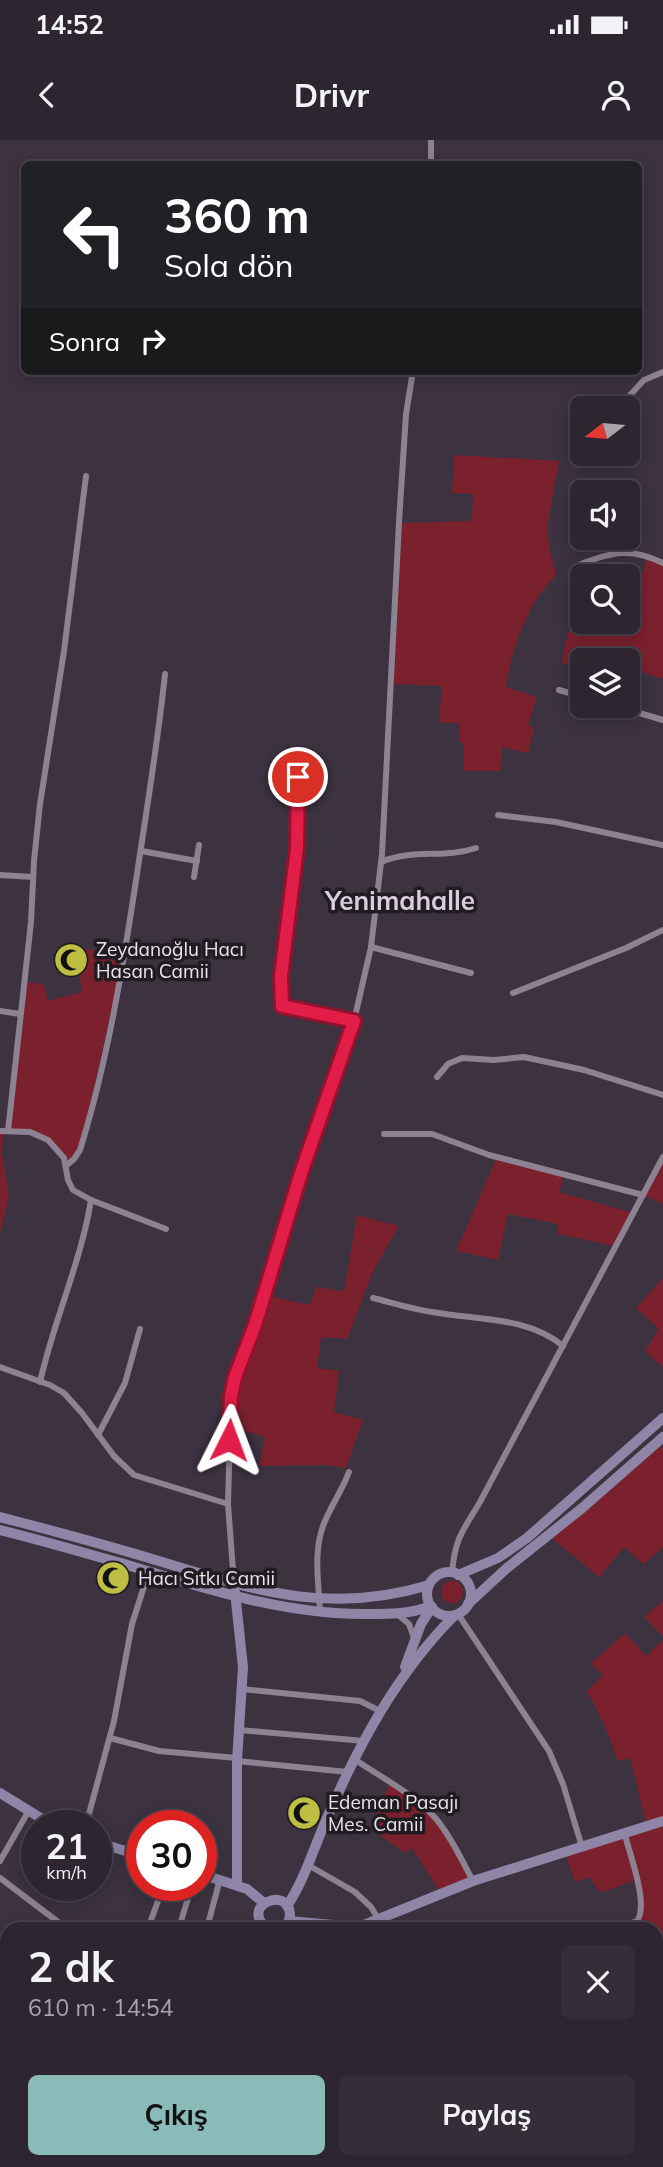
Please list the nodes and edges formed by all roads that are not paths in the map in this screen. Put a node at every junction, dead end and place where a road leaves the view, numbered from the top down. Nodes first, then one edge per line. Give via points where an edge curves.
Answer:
1 (430, 140) edge
2 (431, 161) edge
3 (663, 372) edge
4 (412, 375) edge
5 (629, 396) edge
6 (86, 476) dead end
7 (581, 564) dead end
8 (663, 564) edge
9 (165, 674) dead end
10 (559, 690) dead end
11 (570, 693) edge
12 (640, 713) edge
13 (663, 720) edge
14 (298, 777) dead end
15 (498, 815) dead end
16 (199, 845) dead end
17 (663, 845) edge
18 (476, 848) dead end
19 (141, 851) junction
20 (197, 861) junction
21 (382, 862) junction
22 (0, 875) edge
23 (33, 877) junction
24 (194, 877) dead end
25 (663, 930) edge
26 (371, 947) junction
27 (471, 973) dead end
28 (513, 993) dead end
29 (0, 1011) edge
30 (20, 1014) junction
31 (354, 1021) junction
32 (437, 1077) dead end
33 (663, 1095) edge
34 (4, 1131) edge
35 (384, 1134) dead end
36 (663, 1157) edge
37 (67, 1165) junction
38 (643, 1195) junction
39 (92, 1200) junction
40 (166, 1229) dead end
41 (373, 1298) dead end
42 (140, 1329) dead end
43 (563, 1346) junction
44 (0, 1367) edge
45 (40, 1382) junction
46 (663, 1418) edge
47 (98, 1435) junction
48 (661, 1442) edge
49 (349, 1472) dead end
50 (228, 1504) junction
51 (0, 1517) edge
52 (0, 1530) edge
53 (149, 1571) junction
54 (455, 1574) junction
55 (234, 1585) junction
56 (429, 1586) junction
57 (236, 1598) junction
58 (319, 1600) junction
59 (468, 1604) junction
60 (431, 1607) junction
61 (320, 1613) junction
62 (395, 1613) junction
63 (456, 1615) junction
64 (415, 1643) junction
65 (401, 1678) junction
66 (242, 1689) junction
67 (380, 1711) junction
68 (239, 1730) junction
69 (110, 1738) junction
70 (364, 1741) junction
71 (354, 1759) junction
72 (237, 1760) junction
73 (348, 1772) junction
74 (0, 1793) edge
75 (25, 1810) edge
76 (90, 1810) edge
77 (663, 1821) edge
78 (21, 1824) edge
79 (625, 1835) junction
80 (582, 1847) junction
81 (0, 1861) edge
82 (308, 1865) junction
83 (0, 1878) edge
84 (217, 1879) edge
85 (220, 1880) junction
86 (473, 1881) junction
87 (237, 1885) junction
88 (158, 1901) edge
89 (187, 1901) edge
90 (264, 1903) junction
91 (287, 1906) junction
92 (58, 1922) edge
93 (150, 1922) edge
94 (181, 1922) edge
95 (209, 1922) edge
96 (261, 1922) edge
97 (287, 1922) edge
98 (380, 1922) edge
99 (383, 1922) edge
100 (637, 1922) edge

1 - 2 street
3 - 5 street via 644,380
4 - 21 street via 400,510
6 - 23 street
7 - 8 street via 618,552
9 - 19 street
10 - 11 street
12 - 13 street
14 - 31 street via 297,848 281,976 282,1006
15 - 17 street
16 - 20 street
18 - 21 street via 450,855 410,853
19 - 20 street
19 - 37 street via 95,1096 80,1150
20 - 24 street
21 - 26 street
22 - 23 street
23 - 30 street
25 - 28 street
26 - 27 street
26 - 31 street
29 - 30 street
30 - 34 street
31 - 50 street via 235,1377
32 - 33 street via 448,1064 462,1058 524,1056
34 - 37 street via 42,1136 55,1145
35 - 38 street via 432,1134 489,1155
36 - 38 street
37 - 39 street via 70,1185
38 - 43 street
39 - 40 street
39 - 45 street
41 - 43 street via 433,1313 524,1326
42 - 47 street via 125,1384
43 - 54 street via 461,1530
44 - 45 street
45 - 47 street via 64,1393
46 - 54 main road via 527,1538 498,1558
47 - 50 street via 134,1475
48 - 59 main road
49 - 58 street via 319,1540
50 - 55 street
51 - 55 main road
52 - 53 main road
53 - 57 main road
53 - 69 street via 132,1625
54 - 56 main road via 437,1576
54 - 59 main road via 469,1586
55 - 57 main road
55 - 58 main road
56 - 58 main road via 386,1597
56 - 60 main road
57 - 61 main road
57 - 66 main road
58 - 61 street
59 - 63 main road
60 - 62 main road
60 - 63 main road via 443,1615
60 - 64 main road
61 - 62 main road
62 - 64 street via 409,1624
63 - 65 main road
63 - 80 street via 549,1751
64 - 65 main road
65 - 67 main road
66 - 67 street via 360,1701
66 - 68 main road
67 - 70 main road
68 - 70 street
68 - 72 main road
69 - 72 street via 159,1751
69 - 76 street
70 - 71 main road
71 - 73 main road
71 - 86 street via 436,1819
72 - 73 street
72 - 87 main road
73 - 82 main road
74 - 75 main road
77 - 79 main road
78 - 81 street
79 - 80 main road
79 - 100 street via 640,1894 642,1912
80 - 86 main road
82 - 91 main road
82 - 98 street via 355,1892
83 - 92 street
84 - 85 main road
85 - 87 main road
85 - 95 street
86 - 99 main road via 398,1910
87 - 90 main road
88 - 93 street
89 - 94 street
90 - 91 main road via 276,1899
90 - 96 main road
91 - 97 main road

